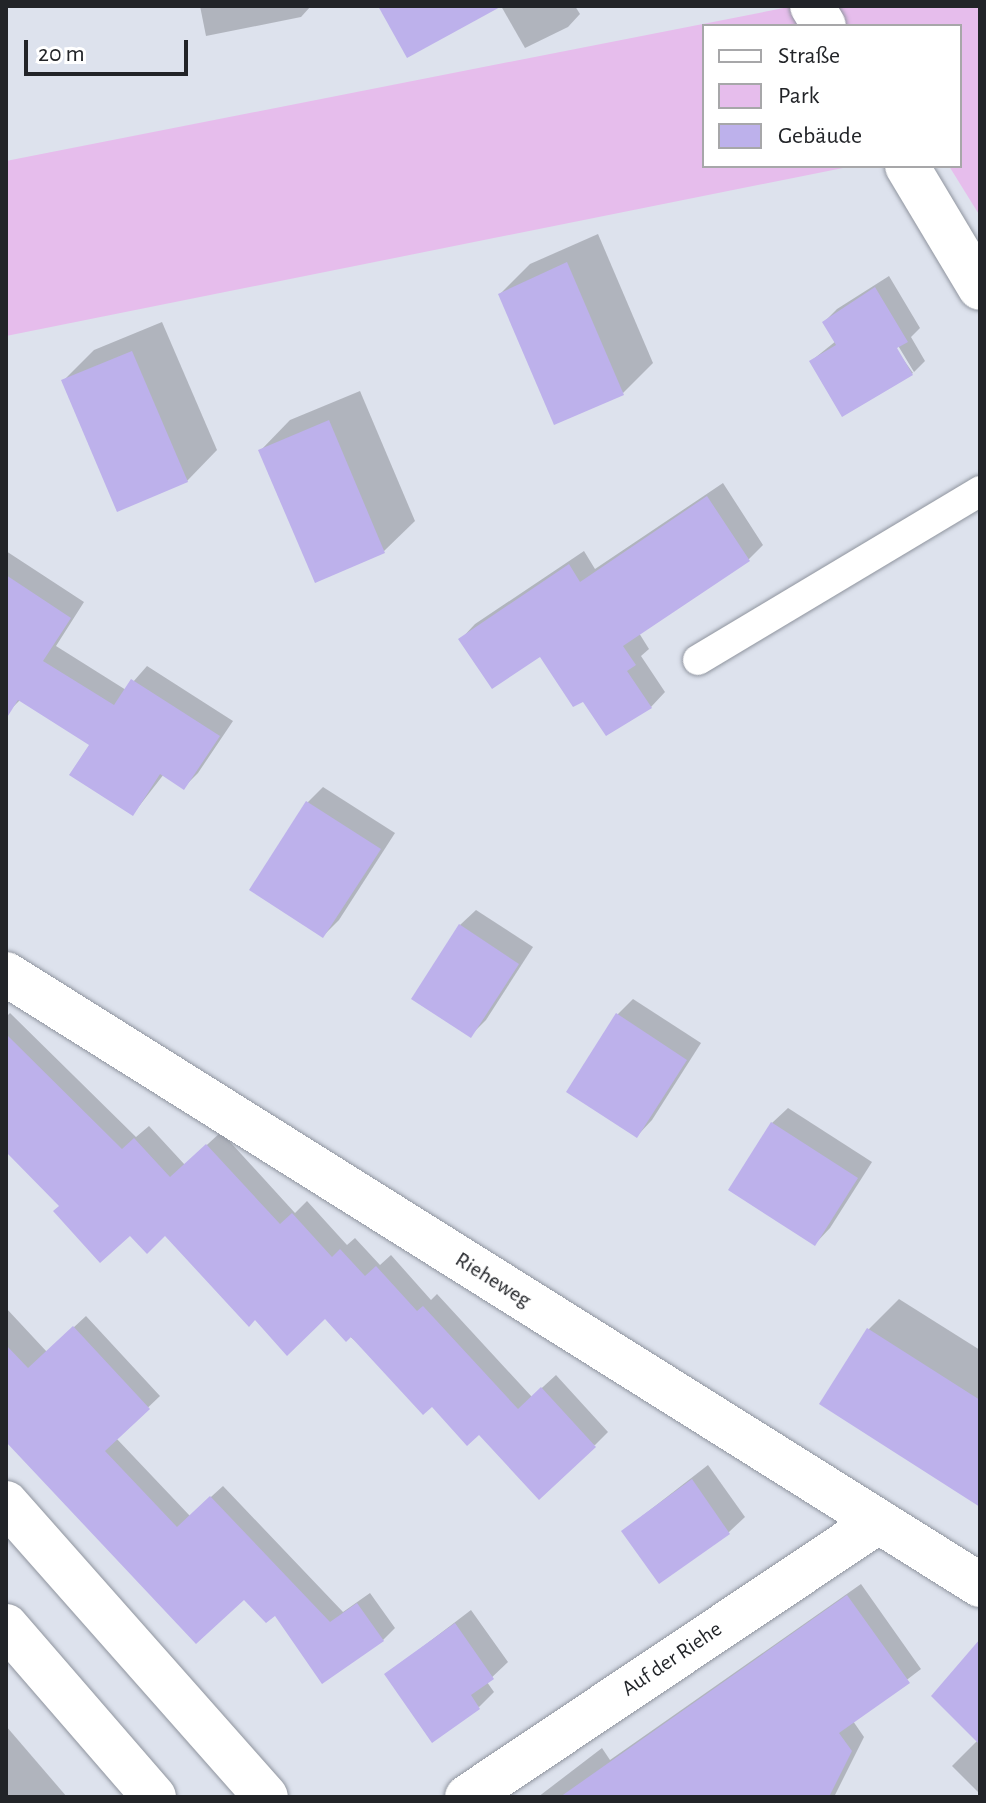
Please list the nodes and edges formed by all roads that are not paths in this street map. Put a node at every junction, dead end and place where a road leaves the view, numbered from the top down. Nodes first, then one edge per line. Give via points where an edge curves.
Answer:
1 (812, 6) edge
2 (823, 24) edge
3 (908, 168) edge
4 (980, 288) edge
5 (980, 491) edge
6 (698, 660) dead end
7 (6, 974) edge
8 (6, 1503) edge
9 (878, 1522) junction
10 (980, 1585) edge
11 (6, 1626) edge
12 (154, 1797) edge
13 (266, 1797) edge
14 (467, 1797) edge

1 - 2 street
3 - 4 street
5 - 6 lane
7 - 9 street, Rieheweg
8 - 13 street
9 - 10 street, Rieheweg
9 - 14 street, Auf der Riehe
11 - 12 street

